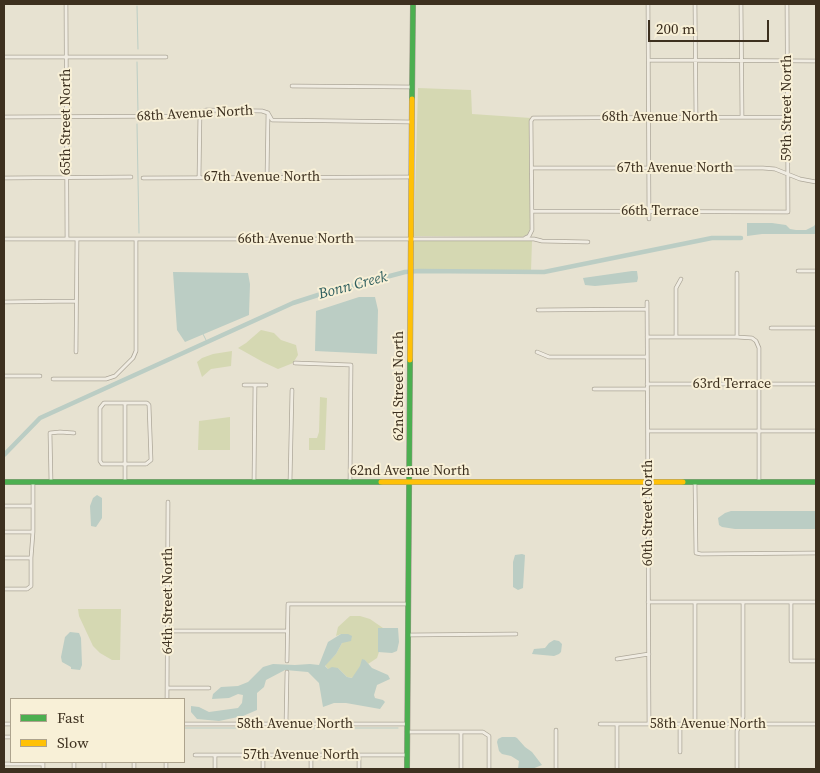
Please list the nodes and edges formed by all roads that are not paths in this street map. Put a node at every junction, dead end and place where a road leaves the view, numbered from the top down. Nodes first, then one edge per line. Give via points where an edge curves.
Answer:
1 (66, 4) edge
2 (413, 4) edge
3 (648, 4) edge
4 (695, 4) edge
5 (741, 4) edge
6 (787, 4) edge
7 (4, 57) edge
8 (66, 57) junction
9 (166, 57) dead end
10 (649, 60) junction
11 (695, 60) junction
12 (741, 60) junction
13 (787, 61) junction
14 (816, 61) edge
15 (292, 86) dead end
16 (412, 88) junction
17 (200, 111) junction
18 (268, 113) junction
19 (4, 117) edge
20 (66, 117) junction
21 (648, 117) junction
22 (696, 117) junction
23 (742, 117) junction
24 (787, 117) junction
25 (412, 122) junction
26 (532, 168) junction
27 (648, 169) junction
28 (788, 174) junction
29 (411, 177) junction
30 (4, 178) edge
31 (66, 178) junction
32 (131, 178) dead end
33 (143, 178) dead end
34 (199, 178) junction
35 (268, 178) junction
36 (816, 182) edge
37 (532, 211) junction
38 (648, 211) junction
39 (788, 212) joint
40 (649, 219) dead end
41 (411, 238) junction
42 (4, 239) edge
43 (67, 239) junction
44 (522, 239) junction
45 (76, 240) junction
46 (136, 240) junction
47 (588, 242) dead end
48 (798, 271) dead end
49 (816, 271) edge
50 (737, 273) dead end
51 (681, 279) dead end
52 (76, 301) junction
53 (4, 302) edge
54 (647, 302) dead end
55 (647, 309) junction
56 (538, 310) dead end
57 (770, 328) dead end
58 (816, 328) edge
59 (647, 337) junction
60 (676, 337) junction
61 (737, 337) junction
62 (76, 352) dead end
63 (538, 352) dead end
64 (647, 357) junction
65 (296, 363) dead end
66 (4, 376) edge
67 (40, 376) dead end
68 (53, 379) dead end
69 (647, 384) junction
70 (758, 384) junction
71 (816, 384) edge
72 (244, 385) dead end
73 (255, 385) junction
74 (266, 385) dead end
75 (594, 389) dead end
76 (647, 389) junction
77 (292, 390) dead end
78 (125, 404) junction
79 (648, 431) junction
80 (759, 431) junction
81 (816, 431) edge
82 (74, 433) dead end
83 (125, 464) junction
84 (4, 482) edge
85 (33, 482) junction
86 (51, 482) junction
87 (125, 482) junction
88 (254, 482) junction
89 (290, 482) junction
90 (350, 482) junction
91 (648, 482) junction
92 (695, 482) junction
93 (759, 482) junction
94 (816, 482) edge
95 (410, 483) junction
96 (168, 502) dead end
97 (4, 506) edge
98 (33, 506) junction
99 (4, 532) edge
100 (34, 532) junction
101 (816, 553) edge
102 (4, 558) edge
103 (31, 558) junction
104 (4, 589) edge
105 (648, 602) junction
106 (695, 602) junction
107 (743, 602) junction
108 (790, 602) junction
109 (816, 602) edge
110 (407, 604) junction
111 (168, 631) junction
112 (287, 631) junction
113 (516, 634) dead end
114 (408, 635) junction
115 (649, 654) junction
116 (617, 659) dead end
117 (287, 661) dead end
118 (816, 661) edge
119 (287, 672) dead end
120 (167, 688) junction
121 (209, 688) dead end
122 (167, 698) edge
123 (649, 723) junction
124 (185, 724) edge
125 (286, 724) junction
126 (406, 724) junction
127 (600, 724) dead end
128 (617, 724) junction
129 (680, 724) junction
130 (695, 724) junction
131 (739, 724) junction
132 (816, 724) edge
133 (556, 730) dead end
134 (406, 732) junction
135 (461, 732) junction
136 (680, 752) dead end
137 (195, 755) dead end
138 (215, 755) junction
139 (263, 755) junction
140 (359, 755) junction
141 (407, 755) junction
142 (311, 756) junction
143 (43, 763) edge
144 (4, 764) edge
145 (43, 769) edge
146 (215, 769) edge
147 (263, 769) edge
148 (311, 769) edge
149 (358, 769) edge
150 (406, 769) edge
151 (461, 769) edge
152 (489, 769) edge
153 (556, 769) edge
154 (616, 769) edge
155 (737, 769) edge

1 - 8 street, 65th Street North
2 - 16 street, 62nd Street North
3 - 10 street
4 - 11 street
5 - 12 street
6 - 13 street, 59th Street North
7 - 8 street
8 - 9 street
8 - 20 street, 65th Street North
10 - 11 street
10 - 21 street
11 - 12 street
11 - 22 street
12 - 13 street
12 - 23 street
13 - 14 street
13 - 24 street, 59th Street North
15 - 16 street
16 - 25 street, 62nd Street North
17 - 18 street, 68th Avenue North via 262,110
17 - 20 street, 68th Avenue North via 190,116
17 - 34 street
18 - 25 street, 68th Avenue North via 272,120
18 - 35 street
19 - 20 street, 68th Avenue North
20 - 31 street, 65th Street North
21 - 22 street, 68th Avenue North
21 - 26 street, 68th Avenue North via 533,118
21 - 27 street
22 - 23 street, 68th Avenue North
23 - 24 street, 68th Avenue North
24 - 28 street, 59th Street North
25 - 29 street, 62nd Street North
26 - 27 street, 67th Avenue North
26 - 37 street
27 - 28 street, 67th Avenue North via 763,168
27 - 38 street
28 - 36 street, 67th Avenue North
28 - 39 street, 59th Street North
29 - 35 street, 67th Avenue North
29 - 41 street, 62nd Street North
30 - 31 street
31 - 32 street
31 - 43 street, 65th Street North
33 - 34 street, 67th Avenue North
34 - 35 street, 67th Avenue North
37 - 38 street, 66th Terrace
37 - 44 street via 530,236
38 - 39 street, 66th Terrace
38 - 40 street
41 - 44 street, 66th Avenue North
41 - 46 street, 66th Avenue North
41 - 95 street, 62nd Street North
42 - 43 street, 66th Avenue North
43 - 45 street, 66th Avenue North
44 - 47 street, 66th Avenue North
45 - 46 street, 66th Avenue North
45 - 52 street
46 - 68 street via 136,351 128,364 111,378
48 - 49 street
50 - 61 street
51 - 60 street via 676,288
52 - 53 street
52 - 62 street
54 - 55 street, 60th Street North
55 - 56 street
55 - 59 street, 60th Street North
57 - 58 street
59 - 60 street
59 - 64 street, 60th Street North
60 - 61 street
61 - 70 street via 752,338 758,344
63 - 64 street via 549,357
64 - 69 street, 60th Street North
65 - 90 street via 351,365
66 - 67 street
69 - 70 street, 63rd Terrace
69 - 76 street, 60th Street North
70 - 71 street, 63rd Terrace
70 - 80 street
72 - 73 street
73 - 74 street
73 - 88 street
75 - 76 street
76 - 79 street, 60th Street North
77 - 89 street
78 - 83 street
78 - 83 street via 149,405 151,452 149,463
78 - 83 street via 104,403 100,408 100,460 102,464
79 - 80 street
79 - 91 street, 60th Street North
80 - 81 street
80 - 93 street
82 - 86 street via 50,434
83 - 87 street
84 - 85 street, 62nd Avenue North
85 - 86 street, 62nd Avenue North
85 - 98 street
86 - 87 street, 62nd Avenue North
87 - 88 street, 62nd Avenue North
88 - 89 street, 62nd Avenue North
89 - 90 street, 62nd Avenue North
90 - 95 street, 62nd Avenue North
91 - 92 street, 62nd Avenue North
91 - 95 street, 62nd Avenue North
91 - 105 street, 60th Street North
92 - 93 street, 62nd Avenue North
92 - 101 street via 696,553
93 - 94 street, 62nd Avenue North
95 - 110 street, 62nd Street North
96 - 111 street, 64th Street North
97 - 98 street
98 - 100 street
99 - 100 street
100 - 103 street
102 - 103 street
103 - 104 street via 31,586 27,589
105 - 106 street
105 - 115 street, 60th Street North
106 - 107 street
106 - 130 street
107 - 108 street
107 - 131 street via 743,717
108 - 109 street
108 - 118 street via 791,661
110 - 112 street via 288,604
110 - 114 street, 62nd Street North
111 - 112 street
111 - 120 street, 64th Street North
112 - 117 street
113 - 114 street
114 - 126 street, 62nd Street North
115 - 116 street
115 - 123 street, 60th Street North
119 - 125 street
120 - 121 street
120 - 122 street, 64th Street North
123 - 128 street, 58th Avenue North
123 - 129 street, 58th Avenue North
124 - 125 street, 58th Avenue North
125 - 126 street, 58th Avenue North
126 - 134 street, 62nd Street North
127 - 128 street, 58th Avenue North
128 - 154 street
129 - 130 street, 58th Avenue North
129 - 136 street
130 - 131 street, 58th Avenue North
131 - 132 street, 58th Avenue North
131 - 155 street
133 - 153 street
134 - 135 street
134 - 141 street, 62nd Street North
135 - 151 street
135 - 152 street via 483,732 489,736
137 - 138 street, 57th Avenue North
138 - 139 street, 57th Avenue North
138 - 146 street
139 - 142 street, 57th Avenue North
139 - 147 street
140 - 141 street, 57th Avenue North
140 - 142 street, 57th Avenue North
140 - 149 street
141 - 150 street, 62nd Street North
142 - 148 street
143 - 144 street
143 - 145 street

